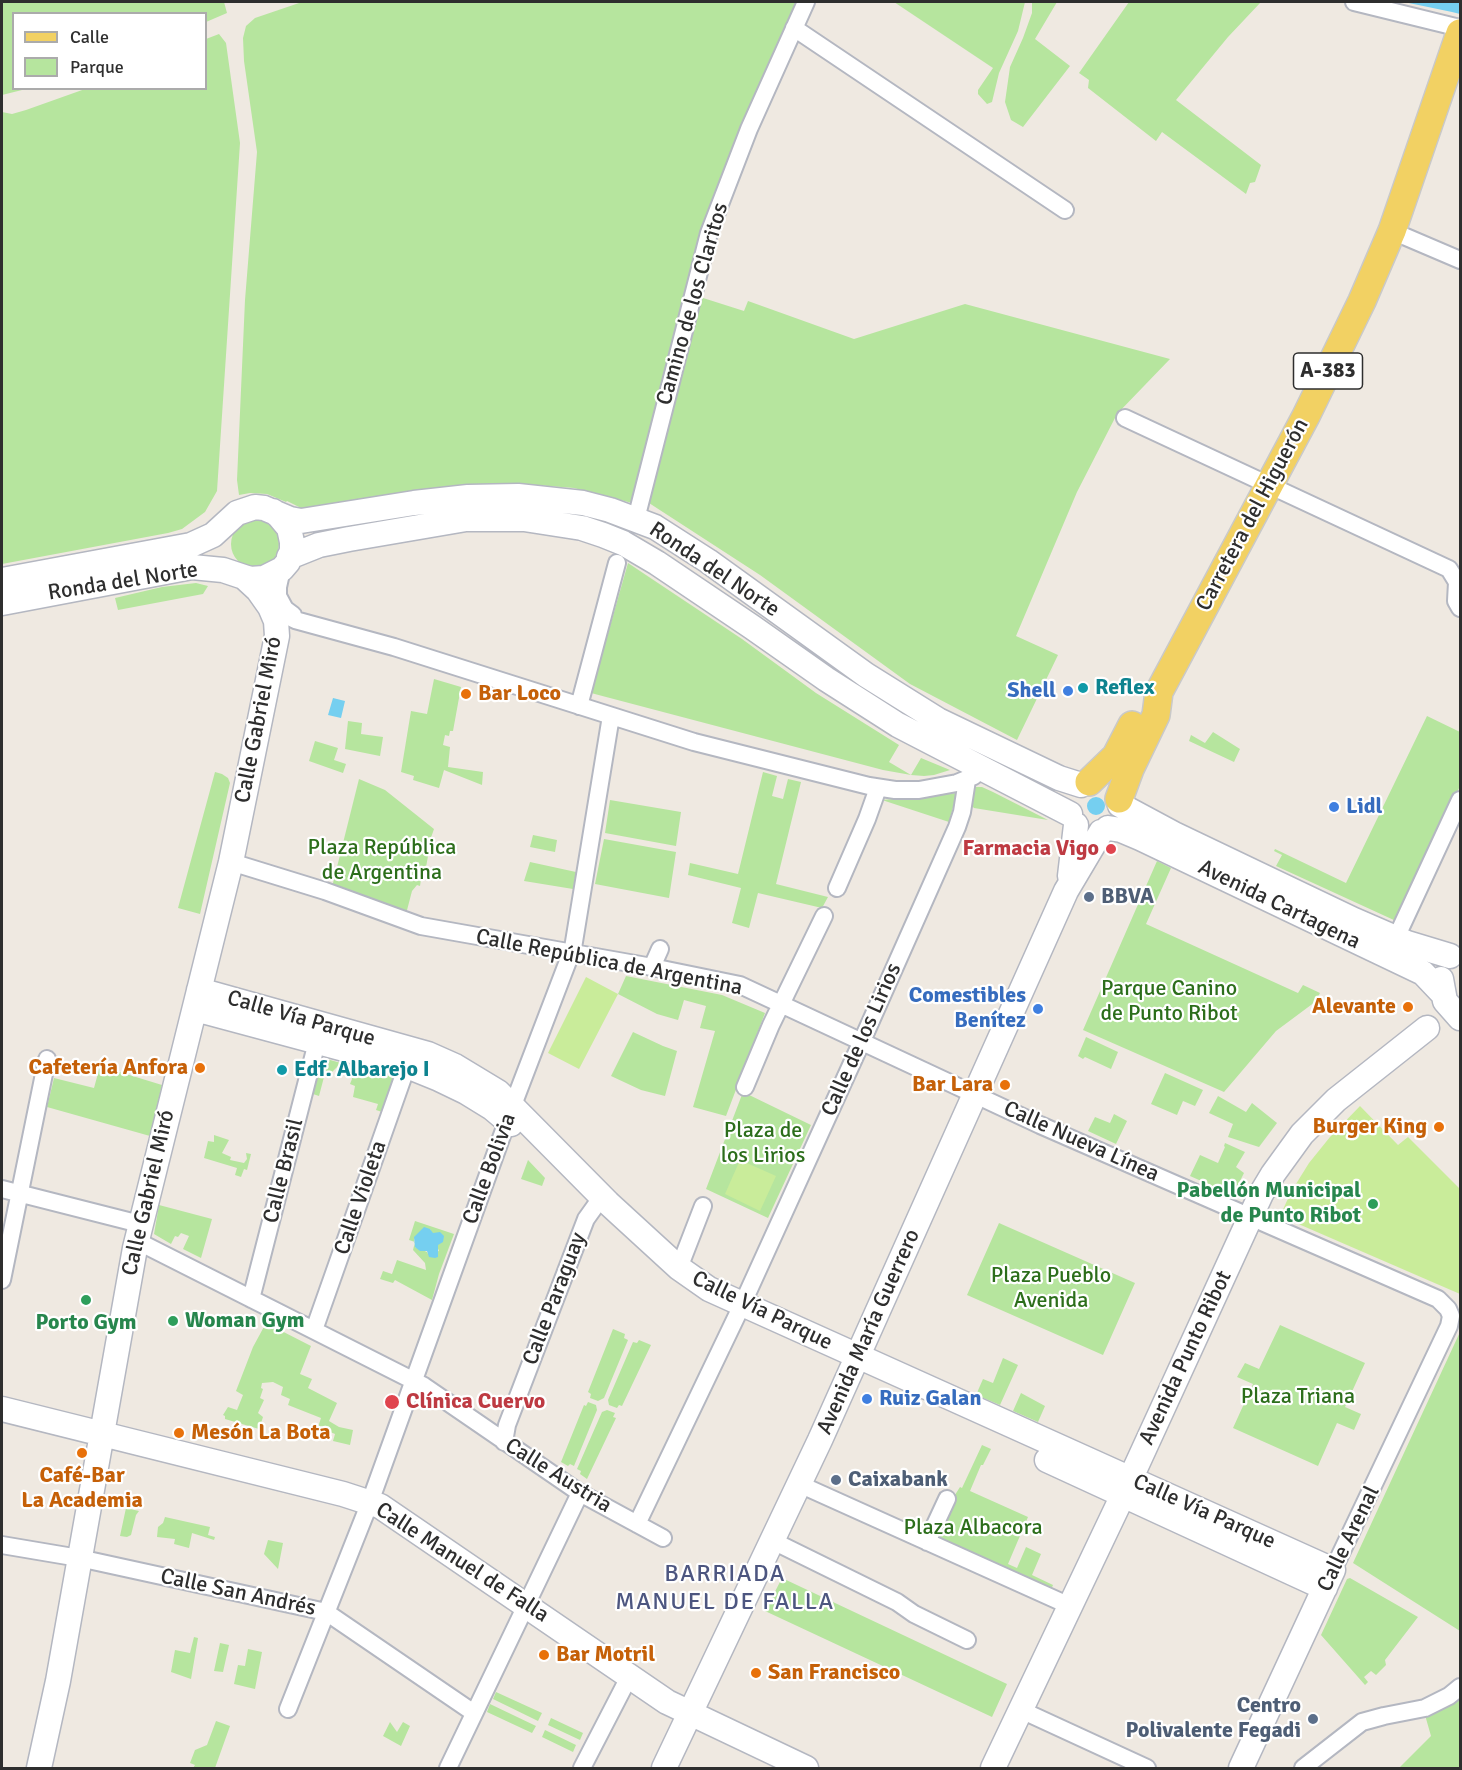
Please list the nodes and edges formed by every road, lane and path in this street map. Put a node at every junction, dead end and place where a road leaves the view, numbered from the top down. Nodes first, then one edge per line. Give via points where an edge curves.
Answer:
1 (806, 2) edge
2 (1354, 2) edge
3 (794, 28) junction
4 (1461, 28) edge
5 (1461, 33) edge
6 (1065, 210) dead end
7 (1392, 231) junction
8 (1461, 260) edge
9 (1125, 418) dead end
10 (1269, 485) junction
11 (273, 511) junction
12 (636, 519) junction
13 (216, 532) junction
14 (294, 558) junction
15 (617, 563) dead end
16 (240, 575) junction
17 (2, 580) edge
18 (2, 603) edge
19 (1461, 608) edge
20 (273, 614) junction
21 (301, 621) junction
22 (1159, 692) junction
23 (579, 706) junction
24 (611, 716) junction
25 (998, 776) junction
26 (967, 780) junction
27 (1085, 783) junction
28 (878, 788) junction
29 (1461, 800) edge
30 (1120, 802) junction
31 (1073, 820) junction
32 (1104, 830) junction
33 (231, 862) junction
34 (837, 888) dead end
35 (1066, 891) junction
36 (824, 915) dead end
37 (1395, 938) junction
38 (660, 949) dead end
39 (1455, 951) edge
40 (571, 953) junction
41 (652, 967) junction
42 (197, 999) junction
43 (782, 1004) junction
44 (1452, 1007) edge
45 (862, 1041) junction
46 (317, 1042) junction
47 (47, 1059) dead end
48 (406, 1066) junction
49 (745, 1087) dead end
50 (976, 1095) junction
51 (510, 1113) junction
52 (2, 1189) edge
53 (19, 1193) junction
54 (601, 1205) junction
55 (703, 1206) dead end
56 (1250, 1216) junction
57 (139, 1232) junction
58 (679, 1268) junction
59 (2, 1280) edge
60 (251, 1299) junction
61 (1448, 1309) joint
62 (739, 1311) junction
63 (315, 1330) junction
64 (855, 1363) junction
65 (413, 1381) junction
66 (2, 1409) edge
67 (101, 1433) junction
68 (504, 1442) junction
69 (799, 1484) junction
70 (1127, 1487) junction
71 (580, 1493) junction
72 (947, 1499) dead end
73 (370, 1502) junction
74 (637, 1524) junction
75 (663, 1538) dead end
76 (773, 1541) junction
77 (927, 1542) junction
78 (2, 1545) edge
79 (80, 1558) junction
80 (1329, 1579) junction
81 (527, 1605) junction
82 (1070, 1606) junction
83 (326, 1612) junction
84 (967, 1640) dead end
85 (629, 1677) junction
86 (1461, 1687) edge
87 (288, 1709) dead end
88 (1021, 1710) junction
89 (474, 1713) junction
90 (691, 1714) junction
91 (797, 1766) edge
92 (39, 1768) edge
93 (448, 1768) edge
94 (582, 1768) edge
95 (664, 1768) edge
96 (993, 1768) edge
97 (1147, 1768) edge
98 (1241, 1768) edge
99 (1303, 1768) edge

1 - 3 street, Camino de los Claritos
2 - 4 street
3 - 6 street
3 - 12 street, Camino de los Claritos via 709,233
5 - 7 main road, Carretera del Higuerón / A-383
7 - 8 street
7 - 10 main road, Carretera del Higuerón / A-383 via 1362,301
9 - 10 street
10 - 19 street via 1449,569 1457,582 1456,601
10 - 22 main road, Carretera del Higuerón / A-383
11 - 12 street, Ronda del Norte via 301,521 414,503 518,496 583,503
11 - 13 street, Ronda del Norte via 245,509
11 - 14 street via 285,521
12 - 27 street, Ronda del Norte via 708,561 866,675 938,720 1054,776 1071,783
13 - 16 street via 228,566
13 - 17 street, Ronda del Norte via 191,545 152,554
14 - 16 street, Ronda del Norte via 264,578
14 - 21 street via 278,587 281,603
14 - 25 street, Ronda del Norte via 349,539 466,519 534,520 582,528 623,543 898,725
15 - 23 street
16 - 18 street, Ronda del Norte via 192,567
16 - 20 street, Calle Gabriel Miró via 258,590
20 - 21 street
20 - 33 street, Calle Gabriel Miró via 277,636
21 - 23 street
22 - 27 main road, A-383 via 1140,708 1116,756
22 - 30 main road, A-383 via 1156,715 1130,769
23 - 24 street
24 - 28 street via 694,742
24 - 40 street, Calle Bolivia
25 - 26 street via 980,774
25 - 31 street, Ronda del Norte
26 - 28 street via 919,790
26 - 45 street, Calle de los Lirios via 957,827
27 - 30 street via 1097,781 1111,787
27 - 31 street via 1070,798
28 - 34 street
29 - 37 street
30 - 32 street via 1117,819
30 - 37 street, Avenida Cartagena via 1174,834
31 - 32 street via 1083,830
31 - 35 street, Avenida María Guerrero via 1075,848
32 - 35 street, Avenida María Guerrero
32 - 44 street, Avenida Cartagena via 1121,830 1140,838 1423,973
33 - 40 street, Calle República de Argentina via 421,926
33 - 42 street, Calle Gabriel Miró
35 - 50 street, Avenida María Guerrero
36 - 43 street
37 - 39 street, Avenida Cartagena
38 - 41 street
39 - 44 street via 1442,974
40 - 41 street, Calle República de Argentina
40 - 51 street, Calle Bolivia
41 - 43 street, Calle República de Argentina via 740,986
42 - 46 street, Calle Vía Parque
42 - 51 street, Calle Vía Parque via 428,1054 498,1092
42 - 57 street, Calle Gabriel Miró
43 - 45 street, Calle República de Argentina
43 - 49 street
44 - 56 street, Avenida Punto Ribot via 1364,1076 1302,1134 1273,1174
45 - 50 street, Calle República de Argentina
45 - 62 street, Calle de los Lirios
46 - 48 street, Calle Vía Parque
46 - 60 street, Calle Brasil
47 - 53 street
48 - 51 street, Calle Vía Parque
48 - 63 street, Calle Violeta
50 - 56 street, Calle Nueva Línea
50 - 64 street, Avenida María Guerrero
51 - 54 street, Calle Vía Parque
51 - 65 street, Calle Bolivia
52 - 53 street, Calle Austria
53 - 57 street, Calle Austria
53 - 59 street
54 - 58 street, Calle Vía Parque
54 - 62 street, Calle Vía Parque via 686,1291
54 - 68 street, Calle Paraguay via 586,1219 504,1433
55 - 58 street
56 - 61 street, Calle Nueva Línea via 1431,1296
56 - 70 street, Avenida Punto Ribot
57 - 60 street, Calle Austria
57 - 67 street, Calle Gabriel Miró
58 - 62 street, Calle Vía Parque
60 - 63 street, Calle Austria
61 - 80 street, Calle Arenal via 1449,1326
62 - 64 street, Calle Vía Parque
62 - 74 street, Calle de los Lirios
63 - 65 street, Calle Austria
64 - 69 street, Avenida María Guerrero
64 - 70 street, Calle Vía Parque
65 - 68 street, Calle Austria
65 - 73 street, Calle Bolivia
66 - 67 street, Calle Manuel de Falla
67 - 73 street, Calle Manuel de Falla
67 - 79 street, Calle Gabriel Miró
68 - 71 street, Calle Austria
69 - 76 street, Avenida María Guerrero
69 - 77 street
70 - 80 street, Calle Vía Parque
70 - 82 street, Avenida Punto Ribot
71 - 74 street, Calle Austria
71 - 81 street
72 - 77 street
73 - 81 street, Calle Manuel de Falla
73 - 83 street, Calle Bolivia
74 - 75 street, Calle Austria
76 - 84 street
76 - 90 street, Avenida María Guerrero
77 - 82 street
78 - 79 street, Calle San Andrés
79 - 83 street, Calle San Andrés
79 - 92 street, Calle Gabriel Miró
80 - 98 street, Calle Arenal
81 - 85 street, Calle Manuel de Falla
81 - 89 street
82 - 88 street, Avenida Punto Ribot
83 - 87 street, Calle Bolivia
83 - 89 street, Calle San Andrés
85 - 90 street, Calle Manuel de Falla
85 - 94 street
86 - 99 street via 1425,1708 1362,1722
88 - 96 street, Avenida Punto Ribot
88 - 97 street
89 - 93 street
90 - 91 street, Calle Manuel de Falla
90 - 95 street, Avenida María Guerrero

